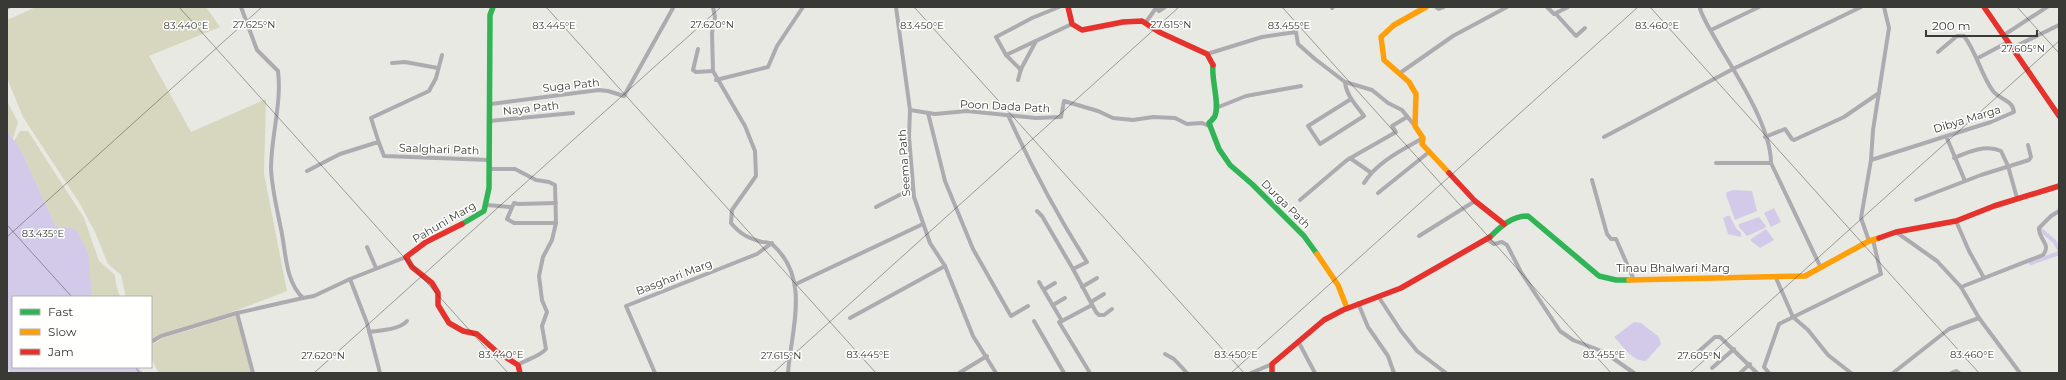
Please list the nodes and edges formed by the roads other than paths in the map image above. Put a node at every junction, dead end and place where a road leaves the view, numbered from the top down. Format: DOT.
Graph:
graph roads {
  1 [pos="241,7"];
  2 [pos="493,7"];
  3 [pos="713,7"];
  4 [pos="803,7"];
  5 [pos="896,7"];
  6 [pos="1059,7"];
  7 [pos="1068,7"];
  8 [pos="1165,7"];
  9 [pos="1426,7"];
  10 [pos="1436,7"];
  11 [pos="1444,7"];
  12 [pos="1507,7"];
  13 [pos="1547,7"];
  14 [pos="1568,7"];
  15 [pos="1702,7"];
  16 [pos="1759,7"];
  17 [pos="1861,7"];
  18 [pos="1884,7"];
  19 [pos="1984,7"];
  20 [pos="2046,7"];
  21 [pos="673,8"];
  22 [pos="1156,8"];
  23 [pos="1556,14"];
  24 [pos="1146,22"];
  25 [pos="1072,24"];
  26 [pos="2059,25"];
  27 [pos="1585,28"];
  28 [pos="1710,30"];
  29 [pos="2004,35"];
  30 [pos="1036,41"];
  31 [pos="2008,42"];
  32 [pos="2012,48"];
  33 [pos="698,49"];
  34 [pos="1938,52"];
  35 [pos="1208,54"];
  36 [pos="442,55"];
  37 [pos="1006,55"];
  38 [pos="1978,58"];
  39 [pos="392,63"];
  40 [pos="438,68"];
  41 [pos="1733,69"];
  42 [pos="1020,70"];
  43 [pos="713,71"];
  44 [pos="1400,73"];
  45 [pos="716,80"];
  46 [pos="1018,80"];
  47 [pos="1345,82"];
  48 [pos="1301,86"];
  49 [pos="1879,93"];
  50 [pos="1351,99"];
  51 [pos="491,104"];
  52 [pos="1216,108"];
  53 [pos="910,110"];
  54 [pos="573,113"];
  55 [pos="928,113"];
  56 [pos="1008,115"];
  57 [pos="1407,116"];
  58 [pos="2059,116"];
  59 [pos="490,121"];
  60 [pos="1209,126"];
  61 [pos="1415,126"];
  62 [pos="1946,136"];
  63 [pos="1604,137"];
  64 [pos="1766,137"];
  65 [pos="1423,138"];
  66 [pos="379,144"];
  67 [pos="2028,145"];
  68 [pos="1429,152"];
  69 [pos="1350,158"];
  70 [pos="1954,158"];
  71 [pos="489,160"];
  72 [pos="1871,160"];
  73 [pos="1716,163"];
  74 [pos="1771,163"];
  75 [pos="2008,166"];
  76 [pos="491,169"];
  77 [pos="307,171"];
  78 [pos="1370,172"];
  79 [pos="1592,180"];
  80 [pos="1965,181"];
  81 [pos="1364,182"];
  82 [pos="2059,186"];
  83 [pos="913,188"];
  84 [pos="1378,193"];
  85 [pos="2017,198"];
  86 [pos="1300,200"];
  87 [pos="1916,200"];
  88 [pos="1475,201"];
  89 [pos="556,203"];
  90 [pos="487,205"];
  91 [pos="512,207"];
  92 [pos="876,207"];
  93 [pos="1037,211"];
  94 [pos="2059,211"];
  95 [pos="1956,220"];
  96 [pos="556,223"];
  97 [pos="923,224"];
  98 [pos="1504,224"];
  99 [pos="1896,232"];
  100 [pos="1419,236"];
  101 [pos="1487,239"];
  102 [pos="1871,240"];
  103 [pos="772,244"];
  104 [pos="368,247"];
  105 [pos="406,257"];
  106 [pos="945,266"];
  107 [pos="376,268"];
  108 [pos="1821,268"];
  109 [pos="1073,269"];
  110 [pos="1097,278"];
  111 [pos="1776,278"];
  112 [pos="1984,278"];
  113 [pos="350,279"];
  114 [pos="1634,280"];
  115 [pos="1039,282"];
  116 [pos="1055,282"];
  117 [pos="796,284"];
  118 [pos="1082,287"];
  119 [pos="1961,287"];
  120 [pos="1045,289"];
  121 [pos="1104,294"];
  122 [pos="1378,296"];
  123 [pos="303,298"];
  124 [pos="1065,298"];
  125 [pos="1358,303"];
  126 [pos="1092,304"];
  127 [pos="1053,305"];
  128 [pos="1028,306"];
  129 [pos="1347,308"];
  130 [pos="1112,309"];
  131 [pos="237,312"];
  132 [pos="1793,316"];
  133 [pos="850,318"];
  134 [pos="1979,318"];
  135 [pos="407,321"];
  136 [pos="1034,321"];
  137 [pos="1062,321"];
  138 [pos="369,332"];
  139 [pos="152,341"];
  140 [pos="1298,342"];
  141 [pos="1734,349"];
  142 [pos="1698,352"];
  143 [pos="1165,354"];
  144 [pos="987,356"];
  145 [pos="1272,364"];
  146 [pos="1750,364"];
  147 [pos="518,365"];
  148 [pos="1712,368"];
  149 [pos="1764,368"];
  150 [pos="253,373"];
  151 [pos="380,373"];
  152 [pos="520,373"];
  153 [pos="655,373"];
  154 [pos="788,373"];
  155 [pos="959,373"];
  156 [pos="996,373"];
  157 [pos="1064,373"];
  158 [pos="1090,373"];
  159 [pos="1187,373"];
  160 [pos="1251,373"];
  161 [pos="1272,373"];
  162 [pos="1314,373"];
  163 [pos="1394,373"];
  164 [pos="1446,373"];
  165 [pos="1634,373"];
  166 [pos="1740,373"];
  167 [pos="1757,373"];
  168 [pos="1760,373"];
  169 [pos="1770,373"];
  170 [pos="1850,373"];
  171 [pos="1893,373"];
  172 [pos="1951,373"];
  173 [pos="1959,373"];
  174 [pos="2020,373"];
  1 -- 123 [label="street"];
  2 -- 51 [label="street, Pahuni Marg"];
  3 -- 43 [label="street"];
  4 -- 45 [label="street"];
  5 -- 53 [label="street, Seema Path"];
  6 -- 37 [label="street"];
  7 -- 25 [label="street"];
  8 -- 22 [label="street"];
  9 -- 44 [label="street"];
  10 -- 11 [label="street"];
  12 -- 44 [label="street"];
  13 -- 23 [label="street"];
  14 -- 23 [label="street"];
  15 -- 28 [label="street"];
  16 -- 28 [label="street"];
  17 -- 41 [label="street"];
  18 -- 49 [label="street"];
  19 -- 29 [label="street"];
  20 -- 29 [label="street"];
  21 -- 51 [label="street, Suga Path"];
  22 -- 24 [label="street"];
  23 -- 27 [label="street"];
  24 -- 25 [label="street"];
  24 -- 35 [label="street"];
  25 -- 30 [label="street"];
  26 -- 32 [label="street"];
  28 -- 41 [label="street"];
  29 -- 31 [label="street"];
  30 -- 37 [label="street"];
  30 -- 42 [label="street"];
  31 -- 32 [label="street"];
  31 -- 38 [label="street"];
  32 -- 58 [label="street"];
  33 -- 43 [label="street"];
  34 -- 38 [label="street, Dibya Marga"];
  35 -- 47 [label="street"];
  35 -- 52 [label="street"];
  36 -- 40 [label="street"];
  37 -- 42 [label="street"];
  38 -- 62 [label="street, Dibya Marga"];
  39 -- 40 [label="street"];
  40 -- 66 [label="street"];
  41 -- 63 [label="street"];
  41 -- 64 [label="street"];
  42 -- 46 [label="street"];
  43 -- 45 [label="street"];
  44 -- 61 [label="street"];
  45 -- 103 [label="street"];
  47 -- 50 [label="street"];
  47 -- 57 [label="street"];
  48 -- 52 [label="street"];
  49 -- 64 [label="street"];
  49 -- 72 [label="street"];
  50 -- 50 [label="street"];
  51 -- 59 [label="street, Pahuni Marg"];
  52 -- 60 [label="street"];
  53 -- 55 [label="street, Poon Dada Path"];
  53 -- 83 [label="street, Seema Path"];
  54 -- 59 [label="street, Naya Path"];
  55 -- 56 [label="street, Poon Dada Path"];
  55 -- 128 [label="street"];
  56 -- 60 [label="street, Poon Dada Path"];
  56 -- 109 [label="street"];
  57 -- 61 [label="street"];
  57 -- 69 [label="street"];
  59 -- 71 [label="street, Pahuni Marg"];
  60 -- 129 [label="street, Durga Path"];
  61 -- 65 [label="street"];
  62 -- 70 [label="street"];
  62 -- 72 [label="street, Dibya Marga"];
  64 -- 74 [label="street"];
  65 -- 68 [label="street"];
  65 -- 78 [label="street"];
  66 -- 71 [label="street, Saalghari Path"];
  66 -- 77 [label="street"];
  67 -- 75 [label="street"];
  68 -- 84 [label="street"];
  68 -- 88 [label="street"];
  69 -- 78 [label="street"];
  69 -- 86 [label="street"];
  70 -- 75 [label="street"];
  70 -- 80 [label="street"];
  71 -- 76 [label="street, Pahuni Marg"];
  72 -- 102 [label="street"];
  73 -- 74 [label="street"];
  74 -- 108 [label="street"];
  75 -- 80 [label="street"];
  75 -- 85 [label="street"];
  76 -- 89 [label="street"];
  76 -- 90 [label="street, Pahuni Marg"];
  78 -- 81 [label="street"];
  79 -- 114 [label="street"];
  80 -- 87 [label="street"];
  82 -- 85 [label="street, Tinau Bhalwari Marg"];
  83 -- 92 [label="street"];
  83 -- 97 [label="street, Seema Path"];
  85 -- 95 [label="street, Tinau Bhalwari Marg"];
  88 -- 98 [label="street"];
  88 -- 100 [label="street"];
  89 -- 91 [label="street"];
  89 -- 96 [label="street"];
  90 -- 91 [label="street"];
  90 -- 105 [label="street, Pahuni Marg"];
  91 -- 96 [label="street"];
  93 -- 109 [label="street"];
  94 -- 112 [label="street"];
  95 -- 99 [label="street, Tinau Bhalwari Marg"];
  95 -- 112 [label="street"];
  96 -- 147 [label="street"];
  97 -- 106 [label="street, Seema Path"];
  97 -- 117 [label="street"];
  98 -- 101 [label="street, Tinau Bhalwari Marg"];
  98 -- 114 [label="street, Tinau Bhalwari Marg"];
  99 -- 102 [label="street, Tinau Bhalwari Marg"];
  99 -- 119 [label="street"];
  101 -- 122 [label="street, Tinau Bhalwari Marg"];
  101 -- 165 [label="street"];
  102 -- 108 [label="street, Tinau Bhalwari Marg"];
  102 -- 132 [label="street"];
  103 -- 117 [label="street"];
  103 -- 153 [label="street, Basghari Marg"];
  104 -- 107 [label="street"];
  105 -- 107 [label="street"];
  105 -- 147 [label="street, Pahuni Marg"];
  106 -- 133 [label="street"];
  106 -- 144 [label="street, Seema Path"];
  107 -- 113 [label="street"];
  108 -- 111 [label="street, Tinau Bhalwari Marg"];
  109 -- 118 [label="street"];
  110 -- 118 [label="street"];
  111 -- 114 [label="street, Tinau Bhalwari Marg"];
  111 -- 132 [label="street"];
  112 -- 119 [label="street"];
  113 -- 123 [label="street"];
  113 -- 138 [label="street"];
  115 -- 120 [label="street"];
  116 -- 120 [label="street"];
  117 -- 154 [label="street"];
  118 -- 126 [label="street"];
  119 -- 134 [label="street"];
  120 -- 127 [label="street"];
  121 -- 126 [label="street"];
  122 -- 125 [label="street, Tinau Bhalwari Marg"];
  122 -- 164 [label="street"];
  123 -- 131 [label="street"];
  124 -- 127 [label="street"];
  125 -- 129 [label="street, Tinau Bhalwari Marg"];
  125 -- 163 [label="street"];
  126 -- 130 [label="street"];
  126 -- 137 [label="street"];
  127 -- 137 [label="street"];
  129 -- 140 [label="street, Tinau Bhalwari Marg"];
  131 -- 139 [label="street"];
  131 -- 150 [label="street"];
  132 -- 149 [label="street"];
  132 -- 170 [label="street"];
  134 -- 171 [label="street"];
  134 -- 174 [label="street"];
  135 -- 138 [label="street"];
  136 -- 157 [label="street"];
  137 -- 158 [label="street"];
  138 -- 151 [label="street"];
  140 -- 145 [label="street, Tinau Bhalwari Marg"];
  140 -- 162 [label="street"];
  141 -- 142 [label="street"];
  141 -- 146 [label="street"];
  141 -- 148 [label="street"];
  143 -- 159 [label="street"];
  144 -- 155 [label="street"];
  144 -- 156 [label="street, Seema Path"];
  145 -- 160 [label="street"];
  145 -- 161 [label="street"];
  146 -- 166 [label="street"];
  146 -- 167 [label="street"];
  147 -- 152 [label="street"];
  149 -- 168 [label="street"];
  149 -- 169 [label="street"];
  172 -- 173 [label="street"];
}
